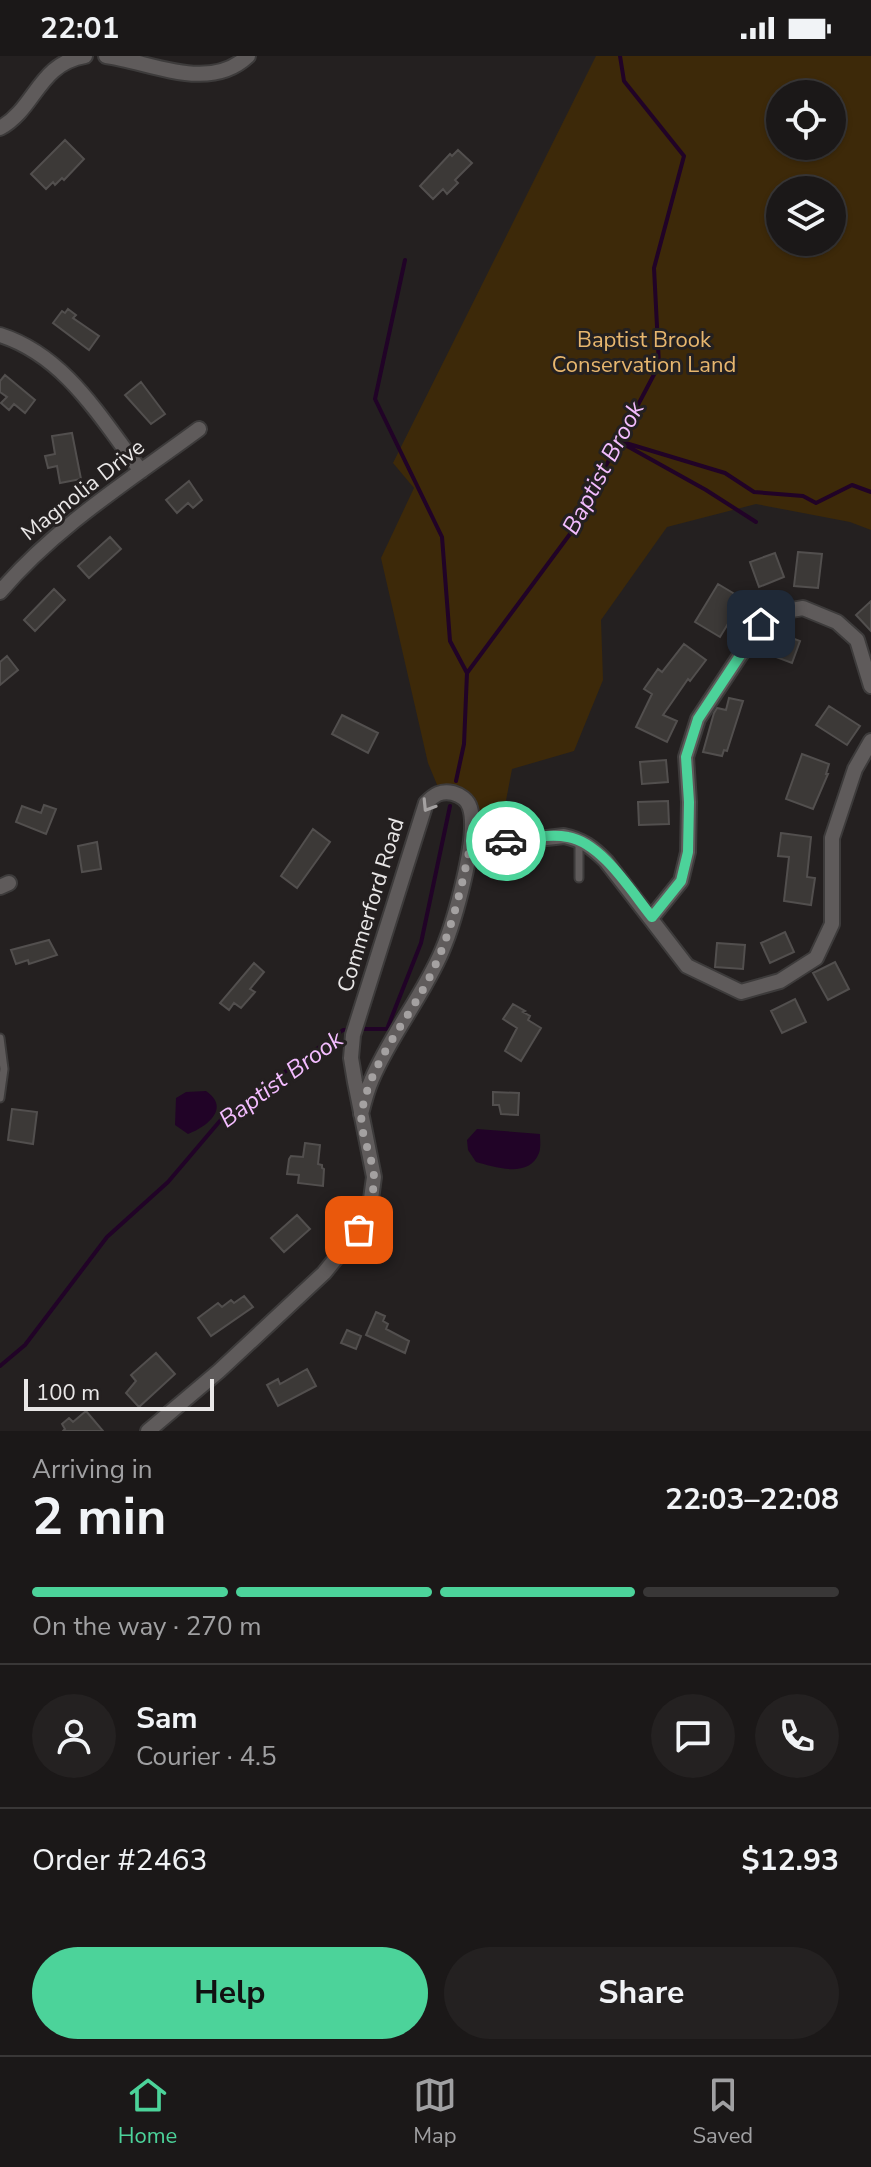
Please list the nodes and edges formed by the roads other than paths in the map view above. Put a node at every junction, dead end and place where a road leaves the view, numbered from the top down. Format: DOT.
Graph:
graph roads {
  1 [pos="85,56"];
  2 [pos="106,56"];
  3 [pos="248,56"];
  4 [pos="0,128"];
  5 [pos="0,335"];
  6 [pos="199,429"];
  7 [pos="141,471"];
  8 [pos="0,592"];
  9 [pos="871,686"];
  10 [pos="871,741"];
  11 [pos="579,839"];
  12 [pos="470,847"];
  13 [pos="579,878"];
  14 [pos="652,917"];
  15 [pos="0,1038"];
  16 [pos="0,1098"];
  17 [pos="361,1114"];
  18 [pos="148,1431"];
  1 -- 4 [label="street"];
  2 -- 3 [label="street"];
  5 -- 7 [label="street"];
  6 -- 7 [label="street, Magnolia Drive"];
  7 -- 8 [label="street, Magnolia Drive"];
  9 -- 14 [label="street"];
  10 -- 14 [label="street"];
  11 -- 12 [label="street"];
  11 -- 13 [label="lane"];
  11 -- 14 [label="street"];
  12 -- 17 [label="street, Commerford Road"];
  12 -- 17 [label="street, Commerford Road, one-way"];
  15 -- 16 [label="lane"];
  17 -- 18 [label="street, Commerford Road"];
}
